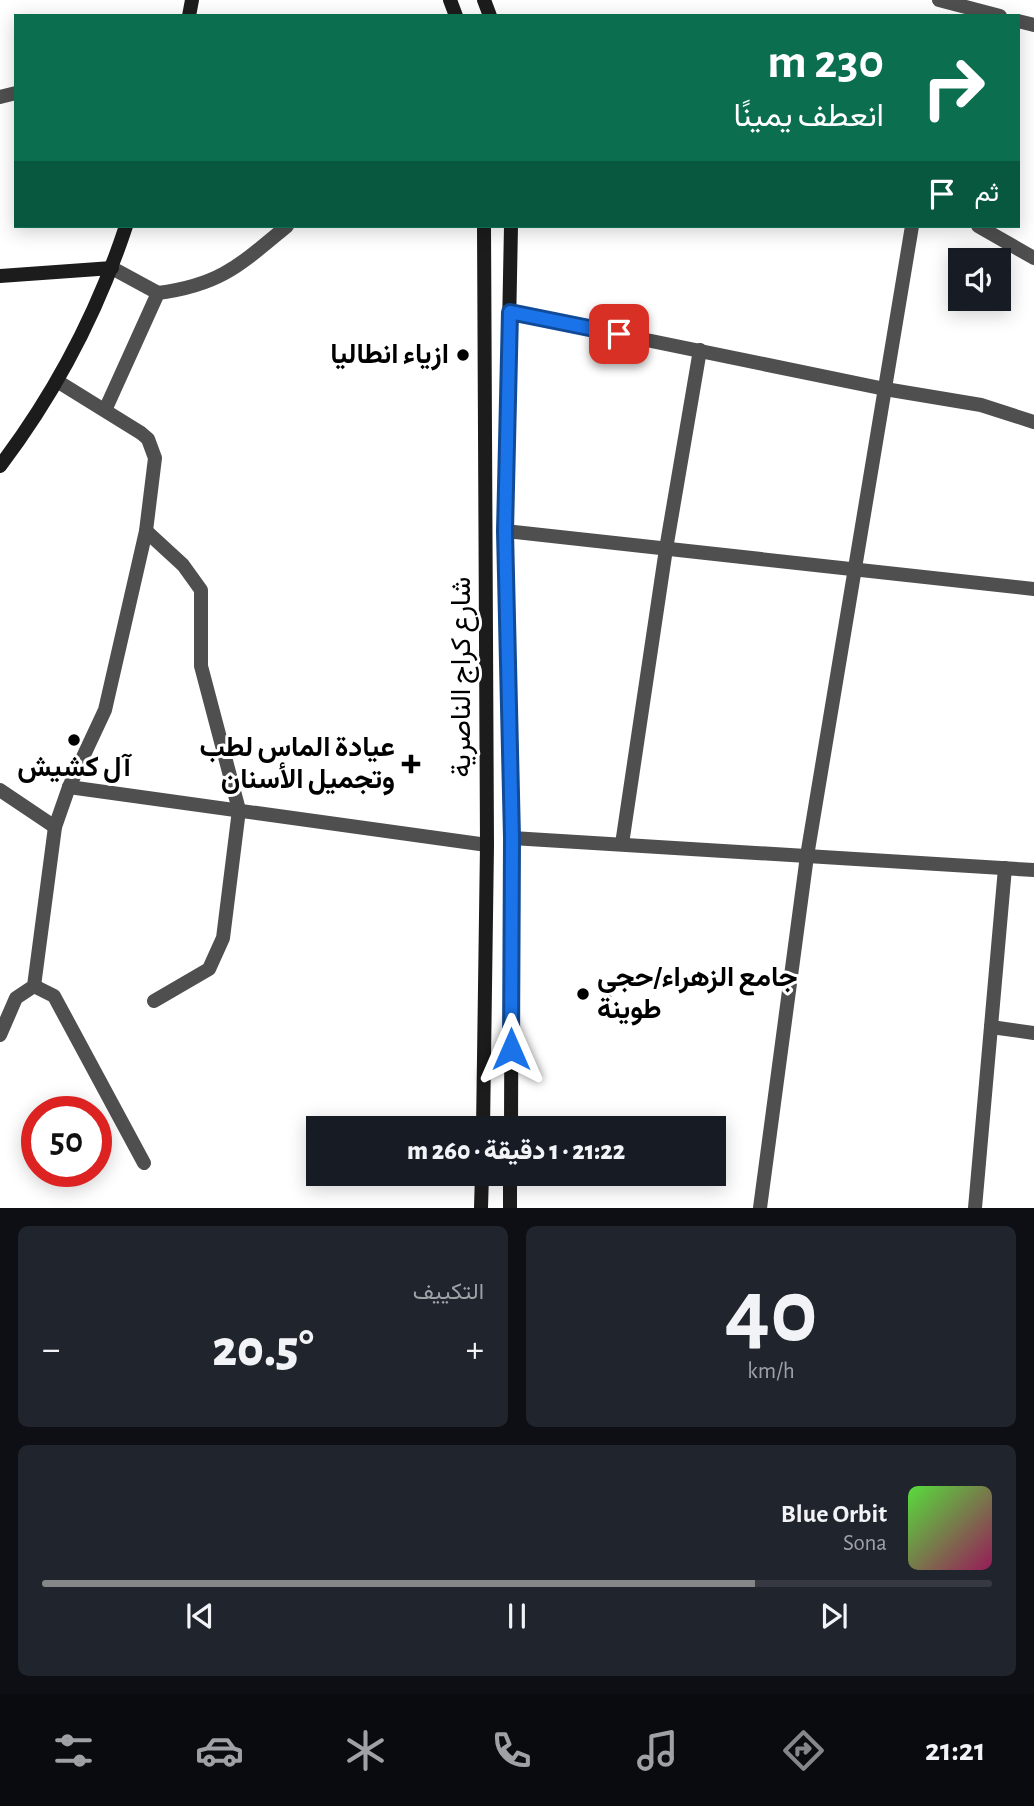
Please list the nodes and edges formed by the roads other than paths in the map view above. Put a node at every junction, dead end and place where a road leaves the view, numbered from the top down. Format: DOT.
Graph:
graph roads {
  1 [pos="939,0"];
  2 [pos="962,11"];
  3 [pos="985,14"];
  4 [pos="125,228"];
  5 [pos="285,228"];
  6 [pos="484,228"];
  7 [pos="510,228"];
  8 [pos="912,228"];
  9 [pos="982,228"];
  10 [pos="1034,258"];
  11 [pos="112,268"];
  12 [pos="0,276"];
  13 [pos="158,293"];
  14 [pos="510,312"];
  15 [pos="701,350"];
  16 [pos="57,381"];
  17 [pos="885,388"];
  18 [pos="106,408"];
  19 [pos="1034,422"];
  20 [pos="16,445"];
  21 [pos="0,449"];
  22 [pos="0,466"];
  23 [pos="145,531"];
  24 [pos="505,531"];
  25 [pos="666,549"];
  26 [pos="854,570"];
  27 [pos="1034,589"];
  28 [pos="69,788"];
  29 [pos="0,790"];
  30 [pos="239,810"];
  31 [pos="55,827"];
  32 [pos="512,838"];
  33 [pos="622,844"];
  34 [pos="487,845"];
  35 [pos="807,856"];
  36 [pos="1005,868"];
  37 [pos="1034,870"];
  38 [pos="34,986"];
  39 [pos="154,1001"];
  40 [pos="991,1027"];
  41 [pos="1034,1032"];
  42 [pos="0,1035"];
  43 [pos="483,1116"];
  44 [pos="511,1116"];
  45 [pos="144,1163"];
  46 [pos="482,1186"];
  47 [pos="510,1186"];
  48 [pos="481,1208"];
  49 [pos="510,1208"];
  50 [pos="760,1208"];
  51 [pos="975,1208"];
  1 -- 2 [label="street"];
  2 -- 3 [label="street"];
  4 -- 11 [label="main road"];
  5 -- 13 [label="street"];
  6 -- 34 [label="main road, شارع كراج الناصرية"];
  7 -- 14 [label="main road, شارع كراج الناصرية"];
  8 -- 17 [label="street"];
  9 -- 10 [label="street"];
  11 -- 12 [label="main road"];
  11 -- 13 [label="street"];
  11 -- 16 [label="main road"];
  13 -- 18 [label="street"];
  14 -- 15 [label="street"];
  14 -- 24 [label="main road, شارع كراج الناصرية"];
  15 -- 17 [label="street"];
  15 -- 25 [label="street"];
  16 -- 18 [label="street"];
  16 -- 20 [label="main road"];
  17 -- 19 [label="street"];
  17 -- 26 [label="street"];
  18 -- 23 [label="street"];
  20 -- 21 [label="street"];
  20 -- 22 [label="main road"];
  23 -- 28 [label="street"];
  23 -- 30 [label="street"];
  24 -- 25 [label="street"];
  24 -- 32 [label="main road, شارع كراج الناصرية"];
  25 -- 26 [label="street"];
  25 -- 33 [label="street"];
  26 -- 27 [label="street"];
  26 -- 35 [label="street"];
  28 -- 30 [label="street"];
  28 -- 31 [label="street"];
  29 -- 31 [label="street"];
  30 -- 34 [label="street"];
  30 -- 39 [label="street"];
  31 -- 38 [label="street"];
  32 -- 33 [label="street"];
  32 -- 44 [label="main road, شارع كراج الناصرية"];
  33 -- 35 [label="street"];
  34 -- 43 [label="main road, شارع كراج الناصرية"];
  35 -- 36 [label="street"];
  35 -- 50 [label="street"];
  36 -- 37 [label="street"];
  36 -- 40 [label="street"];
  38 -- 42 [label="street"];
  38 -- 45 [label="street"];
  40 -- 41 [label="street"];
  40 -- 51 [label="street"];
  46 -- 48 [label="main road"];
  47 -- 49 [label="main road"];
}
